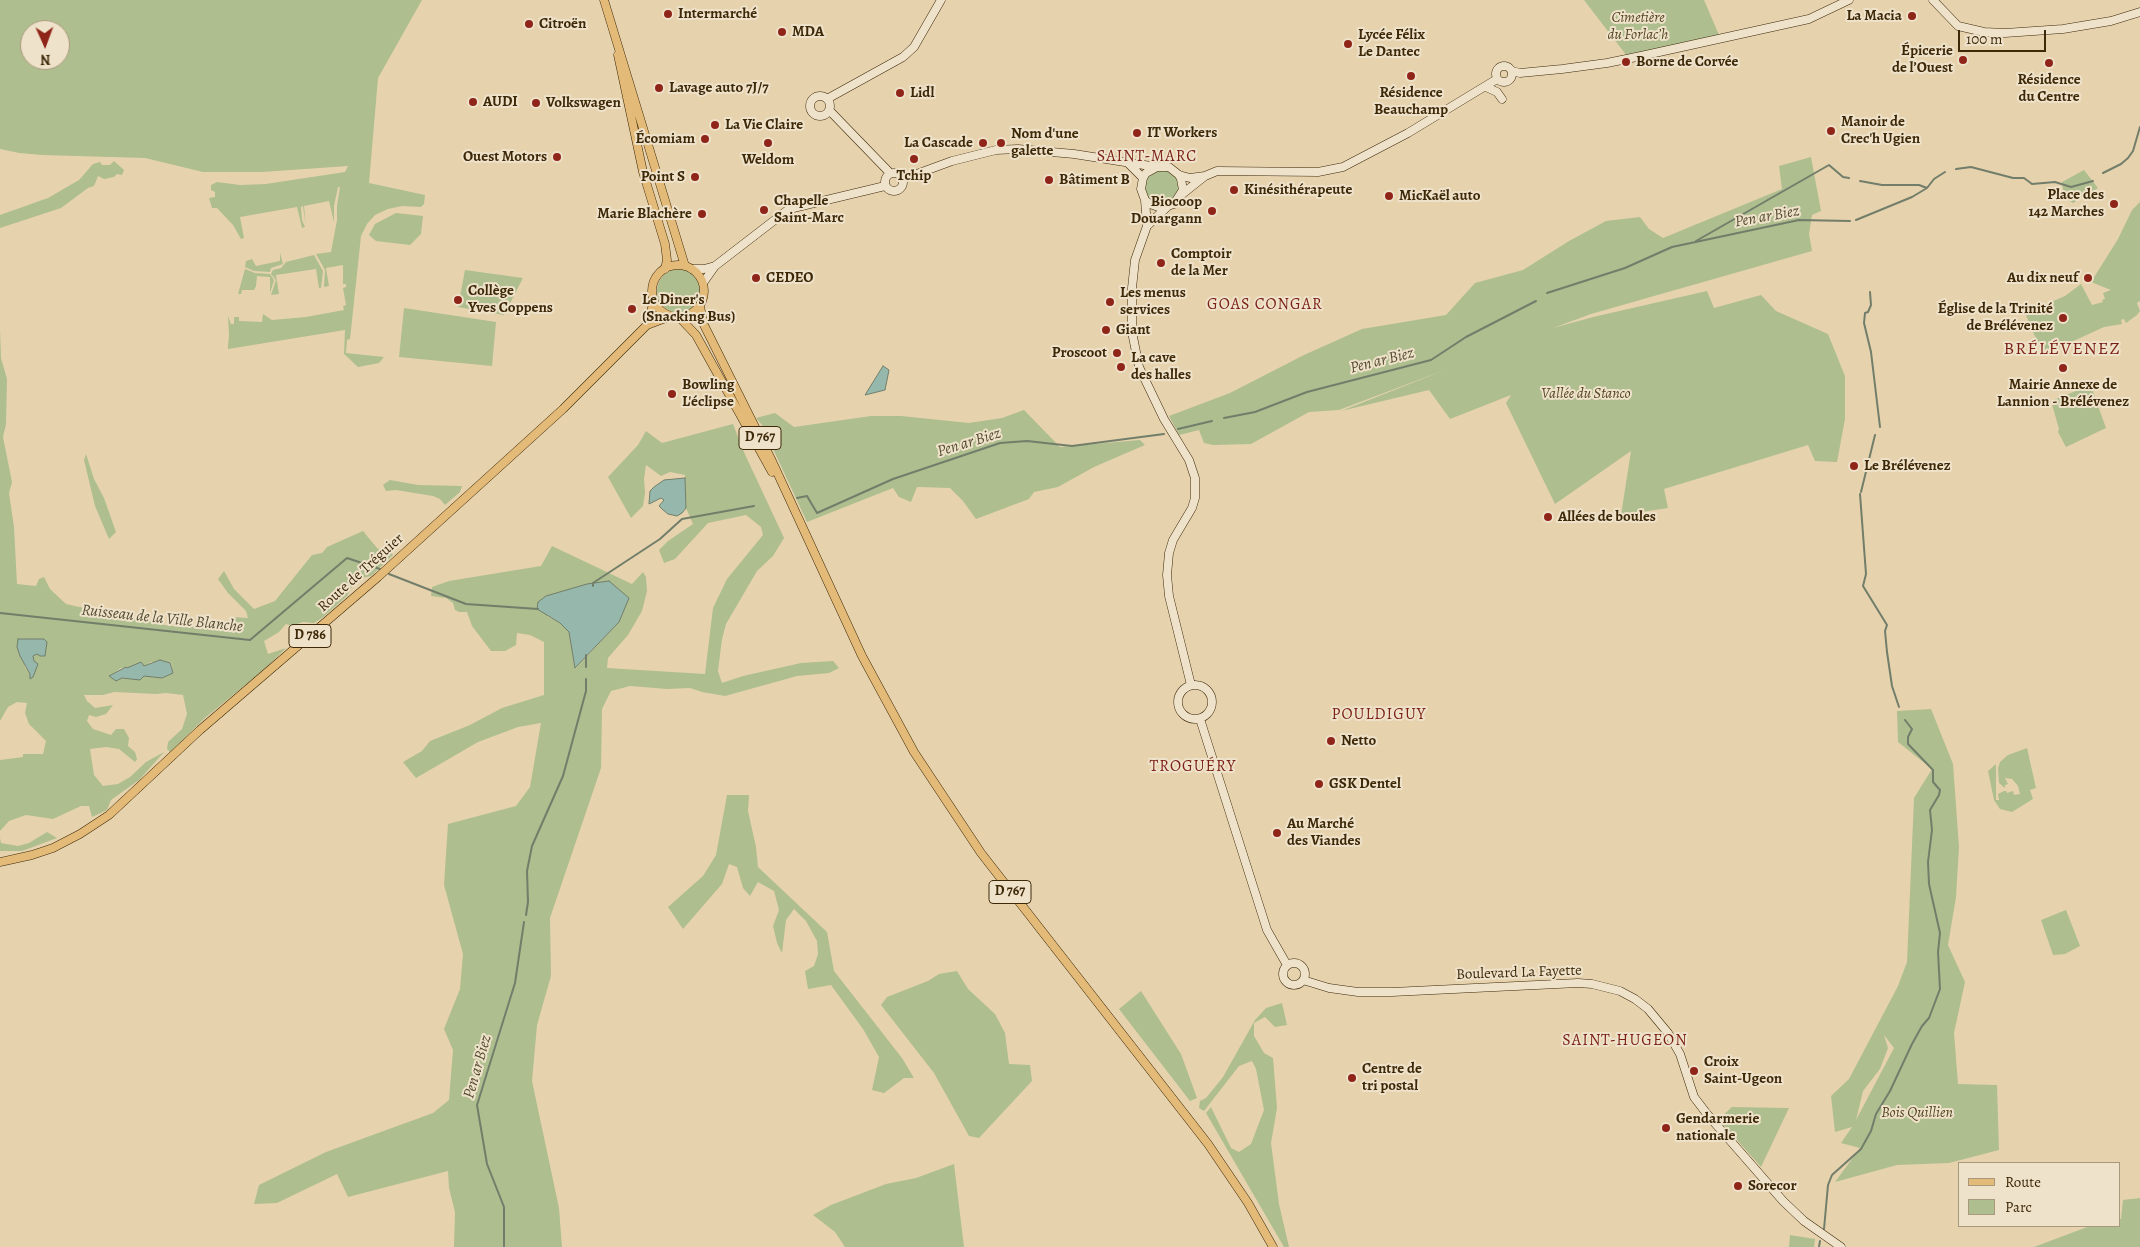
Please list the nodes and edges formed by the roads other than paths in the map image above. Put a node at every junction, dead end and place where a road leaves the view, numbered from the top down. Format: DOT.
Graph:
graph roads {
  1 [pos="604,0"];
  2 [pos="941,0"];
  3 [pos="1849,0"];
  4 [pos="1933,0"];
  5 [pos="2140,13"];
  6 [pos="611,21"];
  7 [pos="1512,71"];
  8 [pos="1497,79"];
  9 [pos="1486,87"];
  10 [pos="827,99"];
  11 [pos="1502,99"];
  12 [pos="828,110"];
  13 [pos="1126,162"];
  14 [pos="1156,167"];
  15 [pos="890,173"];
  16 [pos="1179,174"];
  17 [pos="1204,176"];
  18 [pos="1143,178"];
  19 [pos="903,179"];
  20 [pos="885,186"];
  21 [pos="1181,195"];
  22 [pos="1145,200"];
  23 [pos="1167,207"];
  24 [pos="1147,226"];
  25 [pos="715,266"];
  26 [pos="688,268"];
  27 [pos="665,269"];
  28 [pos="703,283"];
  29 [pos="654,301"];
  30 [pos="700,306"];
  31 [pos="675,317"];
  32 [pos="647,325"];
  33 [pos="793,508"];
  34 [pos="1191,685"];
  35 [pos="1200,719"];
  36 [pos="0,862"];
  37 [pos="1287,965"];
  38 [pos="1303,980"];
  39 [pos="1273,1247"];
  40 [pos="1841,1247"];
  1 -- 6 [label="main road"];
  2 -- 10 [label="main road"];
  3 -- 7 [label="main road"];
  4 -- 5 [label="main road"];
  6 -- 26 [label="main road"];
  6 -- 27 [label="main road"];
  7 -- 8 [label="main road"];
  7 -- 8 [label="main road"];
  8 -- 9 [label="main road"];
  9 -- 11 [label="main road"];
  9 -- 17 [label="main road"];
  10 -- 12 [label="main road"];
  10 -- 12 [label="main road"];
  12 -- 15 [label="main road"];
  13 -- 14 [label="main road"];
  13 -- 18 [label="main road"];
  13 -- 19 [label="main road"];
  14 -- 16 [label="main road"];
  14 -- 18 [label="main road"];
  15 -- 19 [label="main road"];
  15 -- 20 [label="main road"];
  16 -- 17 [label="main road"];
  16 -- 21 [label="main road"];
  17 -- 21 [label="main road"];
  18 -- 22 [label="main road"];
  19 -- 20 [label="main road"];
  20 -- 25 [label="main road"];
  21 -- 23 [label="main road"];
  22 -- 23 [label="main road"];
  22 -- 24 [label="main road"];
  23 -- 24 [label="main road"];
  24 -- 34 [label="main road"];
  25 -- 26 [label="main road"];
  25 -- 28 [label="main road"];
  26 -- 27 [label="main road"];
  26 -- 28 [label="main road"];
  27 -- 29 [label="main road"];
  28 -- 30 [label="main road"];
  29 -- 31 [label="main road"];
  29 -- 32 [label="main road, D 786"];
  30 -- 31 [label="main road"];
  30 -- 33 [label="main road, D 767"];
  31 -- 32 [label="main road, D 786"];
  31 -- 33 [label="main road, D 767"];
  32 -- 36 [label="main road, Route de Tréguier / D 786"];
  33 -- 39 [label="main road, D 767"];
  34 -- 35 [label="main road"];
  34 -- 35 [label="main road"];
  35 -- 37 [label="main road"];
  37 -- 38 [label="main road"];
  37 -- 38 [label="main road"];
  38 -- 40 [label="main road, Boulevard La Fayette"];
}
